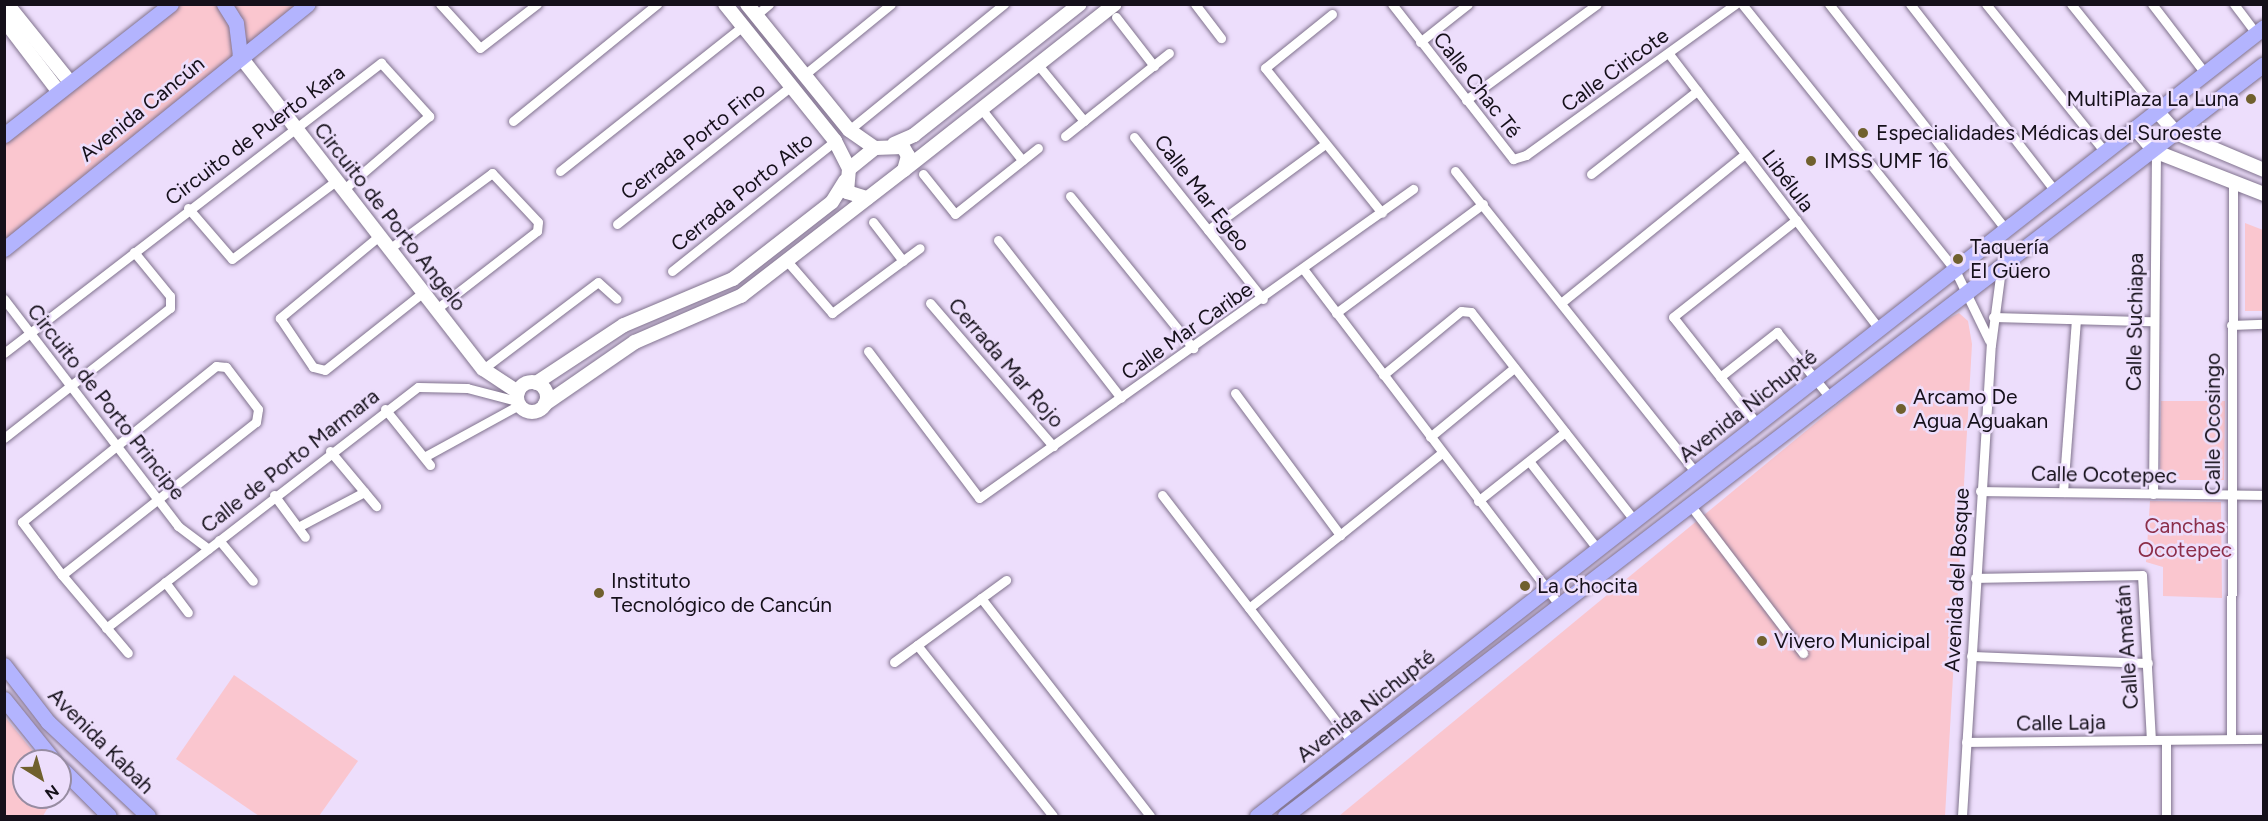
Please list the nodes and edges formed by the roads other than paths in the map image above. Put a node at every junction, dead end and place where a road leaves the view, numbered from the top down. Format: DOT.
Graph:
graph roads {
  1 [pos="7,4"];
  2 [pos="171,4"];
  3 [pos="224,4"];
  4 [pos="308,4"];
  5 [pos="440,4"];
  6 [pos="537,4"];
  7 [pos="657,4"];
  8 [pos="725,4"];
  9 [pos="769,4"];
  10 [pos="891,4"];
  11 [pos="1004,4"];
  12 [pos="1080,4"];
  13 [pos="1194,4"];
  14 [pos="1392,4"];
  15 [pos="1468,4"];
  16 [pos="1597,4"];
  17 [pos="1735,4"];
  18 [pos="1742,4"];
  19 [pos="1829,4"];
  20 [pos="1910,4"];
  21 [pos="1986,4"];
  22 [pos="2071,4"];
  23 [pos="2152,4"];
  24 [pos="2234,4"];
  25 [pos="751,10"];
  26 [pos="1115,11"];
  27 [pos="1332,14"];
  28 [pos="743,26"];
  29 [pos="7,27"];
  30 [pos="2260,30"];
  31 [pos="1221,38"];
  32 [pos="1420,42"];
  33 [pos="1169,53"];
  34 [pos="1669,54"];
  35 [pos="240,56"];
  36 [pos="2264,63"];
  37 [pos="1039,66"];
  38 [pos="1154,66"];
  39 [pos="2205,73"];
  40 [pos="804,75"];
  41 [pos="64,86"];
  42 [pos="791,86"];
  43 [pos="1697,91"];
  44 [pos="1466,100"];
  45 [pos="983,111"];
  46 [pos="2157,111"];
  47 [pos="513,121"];
  48 [pos="1084,121"];
  49 [pos="294,127"];
  50 [pos="2135,128"];
  51 [pos="849,130"];
  52 [pos="2176,133"];
  53 [pos="4,135"];
  54 [pos="1065,136"];
  55 [pos="1134,137"];
  56 [pos="835,141"];
  57 [pos="894,144"];
  58 [pos="1325,144"];
  59 [pos="875,148"];
  60 [pos="1038,148"];
  61 [pos="2155,151"];
  62 [pos="2105,152"];
  63 [pos="1745,154"];
  64 [pos="1513,159"];
  65 [pos="1022,160"];
  66 [pos="904,170"];
  67 [pos="2264,170"];
  68 [pos="560,171"];
  69 [pos="1455,171"];
  70 [pos="923,174"];
  71 [pos="1591,174"];
  72 [pos="847,175"];
  73 [pos="2233,181"];
  74 [pos="340,185"];
  75 [pos="1413,189"];
  76 [pos="2055,191"];
  77 [pos="2264,194"];
  78 [pos="1070,196"];
  79 [pos="867,198"];
  80 [pos="1483,204"];
  81 [pos="188,208"];
  82 [pos="1382,213"];
  83 [pos="1796,220"];
  84 [pos="873,222"];
  85 [pos="616,224"];
  86 [pos="1208,230"];
  87 [pos="2006,230"];
  88 [pos="379,236"];
  89 [pos="998,240"];
  90 [pos="920,248"];
  91 [pos="4,249"];
  92 [pos="389,249"];
  93 [pos="134,252"];
  94 [pos="787,261"];
  95 [pos="903,261"];
  96 [pos="2001,269"];
  97 [pos="1304,270"];
  98 [pos="1955,270"];
  99 [pos="672,271"];
  100 [pos="422,293"];
  101 [pos="1966,296"];
  102 [pos="4,299"];
  103 [pos="617,299"];
  104 [pos="1263,299"];
  105 [pos="930,303"];
  106 [pos="1561,303"];
  107 [pos="435,310"];
  108 [pos="1336,313"];
  109 [pos="1993,317"];
  110 [pos="2076,321"];
  111 [pos="2151,321"];
  112 [pos="2264,324"];
  113 [pos="2231,325"];
  114 [pos="1880,330"];
  115 [pos="30,332"];
  116 [pos="1991,345"];
  117 [pos="588,346"];
  118 [pos="1193,348"];
  119 [pos="868,351"];
  120 [pos="4,353"];
  121 [pos="600,363"];
  122 [pos="1514,368"];
  123 [pos="483,369"];
  124 [pos="1383,375"];
  125 [pos="1720,376"];
  126 [pos="1816,380"];
  127 [pos="536,383"];
  128 [pos="70,387"];
  129 [pos="1234,393"];
  130 [pos="1122,398"];
  131 [pos="518,399"];
  132 [pos="1832,401"];
  133 [pos="545,404"];
  134 [pos="385,409"];
  135 [pos="1758,425"];
  136 [pos="1565,432"];
  137 [pos="1430,437"];
  138 [pos="4,438"];
  139 [pos="116,445"];
  140 [pos="1053,446"];
  141 [pos="330,451"];
  142 [pos="1442,453"];
  143 [pos="424,457"];
  144 [pos="1529,461"];
  145 [pos="430,465"];
  146 [pos="1697,474"];
  147 [pos="1980,491"];
  148 [pos="364,492"];
  149 [pos="2063,492"];
  150 [pos="2153,494"];
  151 [pos="274,495"];
  152 [pos="1162,495"];
  153 [pos="2230,495"];
  154 [pos="2264,495"];
  155 [pos="159,499"];
  156 [pos="1478,501"];
  157 [pos="376,506"];
  158 [pos="1691,506"];
  159 [pos="1635,521"];
  160 [pos="298,527"];
  161 [pos="1340,535"];
  162 [pos="305,537"];
  163 [pos="219,540"];
  164 [pos="208,549"];
  165 [pos="1599,551"];
  166 [pos="62,575"];
  167 [pos="1975,578"];
  168 [pos="1006,580"];
  169 [pos="253,581"];
  170 [pos="165,582"];
  171 [pos="1547,591"];
  172 [pos="981,598"];
  173 [pos="1559,605"];
  174 [pos="1249,608"];
  175 [pos="188,612"];
  176 [pos="106,628"];
  177 [pos="917,645"];
  178 [pos="128,653"];
  179 [pos="1803,653"];
  180 [pos="1971,656"];
  181 [pos="894,662"];
  182 [pos="2148,663"];
  183 [pos="4,665"];
  184 [pos="4,699"];
  185 [pos="2231,739"];
  186 [pos="2264,739"];
  187 [pos="2151,740"];
  188 [pos="2166,740"];
  189 [pos="1353,742"];
  190 [pos="1966,742"];
  191 [pos="70,744"];
  192 [pos="44,749"];
  193 [pos="72,779"];
  194 [pos="83,790"];
  195 [pos="1287,794"];
  196 [pos="1298,806"];
  197 [pos="110,816"];
  198 [pos="148,816"];
  199 [pos="1053,816"];
  200 [pos="1149,816"];
  201 [pos="1257,816"];
  202 [pos="1286,816"];
  203 [pos="1962,816"];
  204 [pos="2166,816"];
  1 -- 41 [label="street"];
  2 -- 41 [label="main road"];
  3 -- 35 [label="main road"];
  4 -- 35 [label="main road, Avenida Cancún"];
  5 -- 6 [label="street"];
  7 -- 47 [label="street"];
  8 -- 28 [label="street"];
  9 -- 25 [label="street"];
  10 -- 40 [label="street"];
  11 -- 51 [label="street"];
  12 -- 57 [label="street"];
  13 -- 31 [label="street"];
  14 -- 32 [label="street, Calle Chac Té"];
  15 -- 32 [label="street"];
  16 -- 44 [label="street"];
  17 -- 34 [label="street, Calle Ciricote"];
  18 -- 98 [label="street"];
  19 -- 87 [label="street"];
  20 -- 76 [label="street"];
  21 -- 62 [label="street"];
  22 -- 46 [label="street"];
  23 -- 39 [label="street"];
  24 -- 30 [label="street"];
  25 -- 28 [label="street"];
  25 -- 40 [label="street"];
  26 -- 37 [label="street"];
  26 -- 38 [label="street"];
  27 -- 58 [label="street"];
  28 -- 42 [label="street"];
  28 -- 68 [label="street"];
  29 -- 41 [label="street"];
  30 -- 39 [label="main road, Avenida Nichupté"];
  32 -- 44 [label="street, Calle Chac Té"];
  33 -- 38 [label="street"];
  34 -- 43 [label="street, Libélula"];
  34 -- 64 [label="street, Calle Ciricote"];
  35 -- 49 [label="street, Circuito de Porto Angelo"];
  35 -- 91 [label="main road, Avenida Cancún"];
  36 -- 52 [label="main road, Avenida Nichupté"];
  37 -- 45 [label="street"];
  37 -- 48 [label="street"];
  38 -- 48 [label="street"];
  39 -- 46 [label="main road, Avenida Nichupté"];
  40 -- 42 [label="street"];
  40 -- 51 [label="street"];
  41 -- 53 [label="main road"];
  42 -- 56 [label="street"];
  42 -- 85 [label="street, Cerrada Porto Fino"];
  43 -- 63 [label="street, Libélula"];
  43 -- 71 [label="street"];
  44 -- 64 [label="street, Calle Chac Té"];
  45 -- 65 [label="street"];
  45 -- 66 [label="street"];
  46 -- 50 [label="main road, Avenida Nichupté"];
  46 -- 52 [label="street"];
  48 -- 54 [label="street"];
  49 -- 74 [label="street, Circuito de Porto Angelo"];
  49 -- 74 [label="street, Circuito de Puerto Kara"];
  49 -- 81 [label="street, Circuito de Puerto Kara"];
  50 -- 61 [label="street"];
  50 -- 62 [label="main road, Avenida Nichupté"];
  51 -- 56 [label="street"];
  51 -- 59 [label="street"];
  52 -- 61 [label="main road, Avenida Nichupté"];
  52 -- 67 [label="street"];
  55 -- 86 [label="street, Calle Mar Egeo"];
  56 -- 72 [label="street"];
  56 -- 99 [label="street, Cerrada Porto Alto"];
  57 -- 59 [label="street"];
  57 -- 66 [label="street"];
  58 -- 82 [label="street"];
  58 -- 86 [label="street"];
  59 -- 72 [label="street"];
  60 -- 65 [label="street"];
  61 -- 73 [label="street"];
  61 -- 96 [label="main road, Avenida Nichupté"];
  61 -- 111 [label="street, Calle Suchiapa"];
  62 -- 76 [label="main road, Avenida Nichupté"];
  63 -- 83 [label="street, Libélula"];
  63 -- 106 [label="street"];
  65 -- 70 [label="street"];
  66 -- 79 [label="street"];
  69 -- 80 [label="street"];
  72 -- 79 [label="street"];
  72 -- 117 [label="street"];
  73 -- 77 [label="street"];
  73 -- 113 [label="street, Calle Ocosingo"];
  74 -- 81 [label="street"];
  74 -- 88 [label="street, Circuito de Porto Angelo"];
  75 -- 82 [label="street, Calle Mar Caribe"];
  76 -- 87 [label="main road, Avenida Nichupté"];
  78 -- 118 [label="street"];
  79 -- 94 [label="street"];
  80 -- 106 [label="street"];
  80 -- 108 [label="street"];
  81 -- 93 [label="street, Circuito de Puerto Kara"];
  82 -- 97 [label="street, Calle Mar Caribe"];
  83 -- 114 [label="street, Libélula"];
  83 -- 125 [label="street"];
  84 -- 95 [label="street"];
  86 -- 104 [label="street, Calle Mar Egeo"];
  87 -- 98 [label="main road, Avenida Nichupté"];
  88 -- 92 [label="street, Circuito de Porto Angelo"];
  88 -- 100 [label="street"];
  89 -- 130 [label="street"];
  90 -- 95 [label="street"];
  92 -- 100 [label="street, Circuito de Porto Angelo"];
  92 -- 107 [label="street"];
  93 -- 115 [label="street, Circuito de Puerto Kara"];
  93 -- 128 [label="street"];
  94 -- 95 [label="street"];
  94 -- 121 [label="street"];
  96 -- 101 [label="main road, Avenida Nichupté"];
  96 -- 109 [label="street, Avenida del Bosque"];
  97 -- 104 [label="street, Calle Mar Caribe"];
  97 -- 108 [label="street"];
  98 -- 101 [label="street"];
  98 -- 114 [label="main road, Avenida Nichupté"];
  100 -- 107 [label="street, Circuito de Porto Angelo"];
  101 -- 116 [label="street"];
  101 -- 132 [label="main road, Avenida Nichupté"];
  102 -- 115 [label="street, Circuito de Porto Principe"];
  103 -- 123 [label="street"];
  104 -- 118 [label="street, Calle Mar Caribe"];
  105 -- 140 [label="street, Cerrada Mar Rojo"];
  106 -- 146 [label="street"];
  107 -- 123 [label="street, Circuito de Porto Angelo"];
  108 -- 124 [label="street"];
  109 -- 110 [label="street"];
  109 -- 116 [label="street, Avenida del Bosque"];
  110 -- 111 [label="street"];
  110 -- 149 [label="street"];
  111 -- 150 [label="street, Calle Suchiapa"];
  112 -- 113 [label="street"];
  113 -- 153 [label="street, Calle Ocosingo"];
  114 -- 126 [label="main road, Avenida Nichupté"];
  115 -- 120 [label="street, Circuito de Puerto Kara"];
  115 -- 128 [label="street, Circuito de Porto Principe"];
  116 -- 147 [label="street, Avenida del Bosque"];
  117 -- 121 [label="street"];
  117 -- 127 [label="street"];
  118 -- 130 [label="street, Calle Mar Caribe"];
  119 -- 140 [label="street, Calle Mar Caribe"];
  121 -- 133 [label="street"];
  122 -- 124 [label="street"];
  122 -- 136 [label="street"];
  122 -- 137 [label="street"];
  123 -- 131 [label="street, Circuito de Porto Angelo"];
  124 -- 137 [label="street"];
  125 -- 126 [label="street"];
  125 -- 135 [label="street"];
  126 -- 132 [label="street"];
  126 -- 135 [label="main road, Avenida Nichupté"];
  127 -- 131 [label="street"];
  127 -- 133 [label="street"];
  128 -- 138 [label="street"];
  128 -- 139 [label="street, Circuito de Porto Principe"];
  129 -- 161 [label="street"];
  130 -- 140 [label="street, Calle Mar Caribe"];
  131 -- 133 [label="street"];
  131 -- 134 [label="street, Calle de Porto Marmara"];
  131 -- 143 [label="street"];
  132 -- 158 [label="main road, Avenida Nichupté"];
  134 -- 141 [label="street, Calle de Porto Marmara"];
  134 -- 143 [label="street"];
  135 -- 146 [label="main road, Avenida Nichupté"];
  136 -- 144 [label="street"];
  136 -- 159 [label="street"];
  137 -- 142 [label="street"];
  139 -- 155 [label="street, Circuito de Porto Principe"];
  139 -- 155 [label="street"];
  139 -- 166 [label="street"];
  141 -- 148 [label="street"];
  141 -- 151 [label="street, Calle de Porto Marmara"];
  142 -- 156 [label="street"];
  142 -- 161 [label="street"];
  143 -- 145 [label="street"];
  144 -- 156 [label="street"];
  144 -- 165 [label="street"];
  146 -- 159 [label="main road, Avenida Nichupté"];
  147 -- 149 [label="street, Calle Ocotepec"];
  147 -- 167 [label="street, Avenida del Bosque"];
  148 -- 157 [label="street"];
  148 -- 160 [label="street"];
  149 -- 150 [label="street, Calle Ocotepec"];
  150 -- 153 [label="street, Calle Ocotepec"];
  151 -- 160 [label="street"];
  151 -- 163 [label="street, Calle de Porto Marmara"];
  152 -- 174 [label="street"];
  153 -- 154 [label="street, Calle Ocotepec"];
  153 -- 185 [label="street, Calle Ocosingo"];
  155 -- 164 [label="street, Circuito de Porto Principe"];
  155 -- 166 [label="street"];
  156 -- 171 [label="street"];
  158 -- 173 [label="main road, Avenida Nichupté"];
  158 -- 179 [label="street"];
  159 -- 165 [label="main road, Avenida Nichupté"];
  160 -- 162 [label="street"];
  161 -- 174 [label="street"];
  163 -- 164 [label="street, Calle de Porto Marmara"];
  163 -- 169 [label="street"];
  164 -- 170 [label="street, Calle de Porto Marmara"];
  165 -- 171 [label="main road, Avenida Nichupté"];
  166 -- 176 [label="street"];
  167 -- 180 [label="street, Avenida del Bosque"];
  167 -- 182 [label="street, Calle Amatán"];
  168 -- 172 [label="street"];
  170 -- 175 [label="street"];
  170 -- 176 [label="street, Calle de Porto Marmara"];
  171 -- 173 [label="street"];
  171 -- 189 [label="main road, Avenida Nichupté"];
  172 -- 177 [label="street"];
  172 -- 200 [label="street"];
  173 -- 196 [label="main road, Avenida Nichupté"];
  174 -- 189 [label="street"];
  176 -- 178 [label="street"];
  177 -- 181 [label="street"];
  177 -- 199 [label="street"];
  180 -- 182 [label="street"];
  180 -- 190 [label="street, Avenida del Bosque"];
  182 -- 187 [label="street, Calle Amatán"];
  183 -- 191 [label="main road, Avenida Kabah"];
  184 -- 192 [label="main road, Avenida Kabah"];
  185 -- 186 [label="street, Calle Laja"];
  185 -- 188 [label="street, Calle Laja"];
  187 -- 188 [label="street, Calle Laja"];
  187 -- 190 [label="street, Calle Laja"];
  188 -- 204 [label="street"];
  189 -- 195 [label="main road, Avenida Nichupté"];
  190 -- 203 [label="street, Avenida del Bosque"];
  191 -- 194 [label="main road"];
  191 -- 198 [label="main road, Avenida Kabah"];
  193 -- 194 [label="main road"];
  194 -- 197 [label="main road"];
  195 -- 196 [label="main road"];
  195 -- 201 [label="main road, Avenida Nichupté"];
  196 -- 202 [label="main road, Avenida Nichupté"];
}
